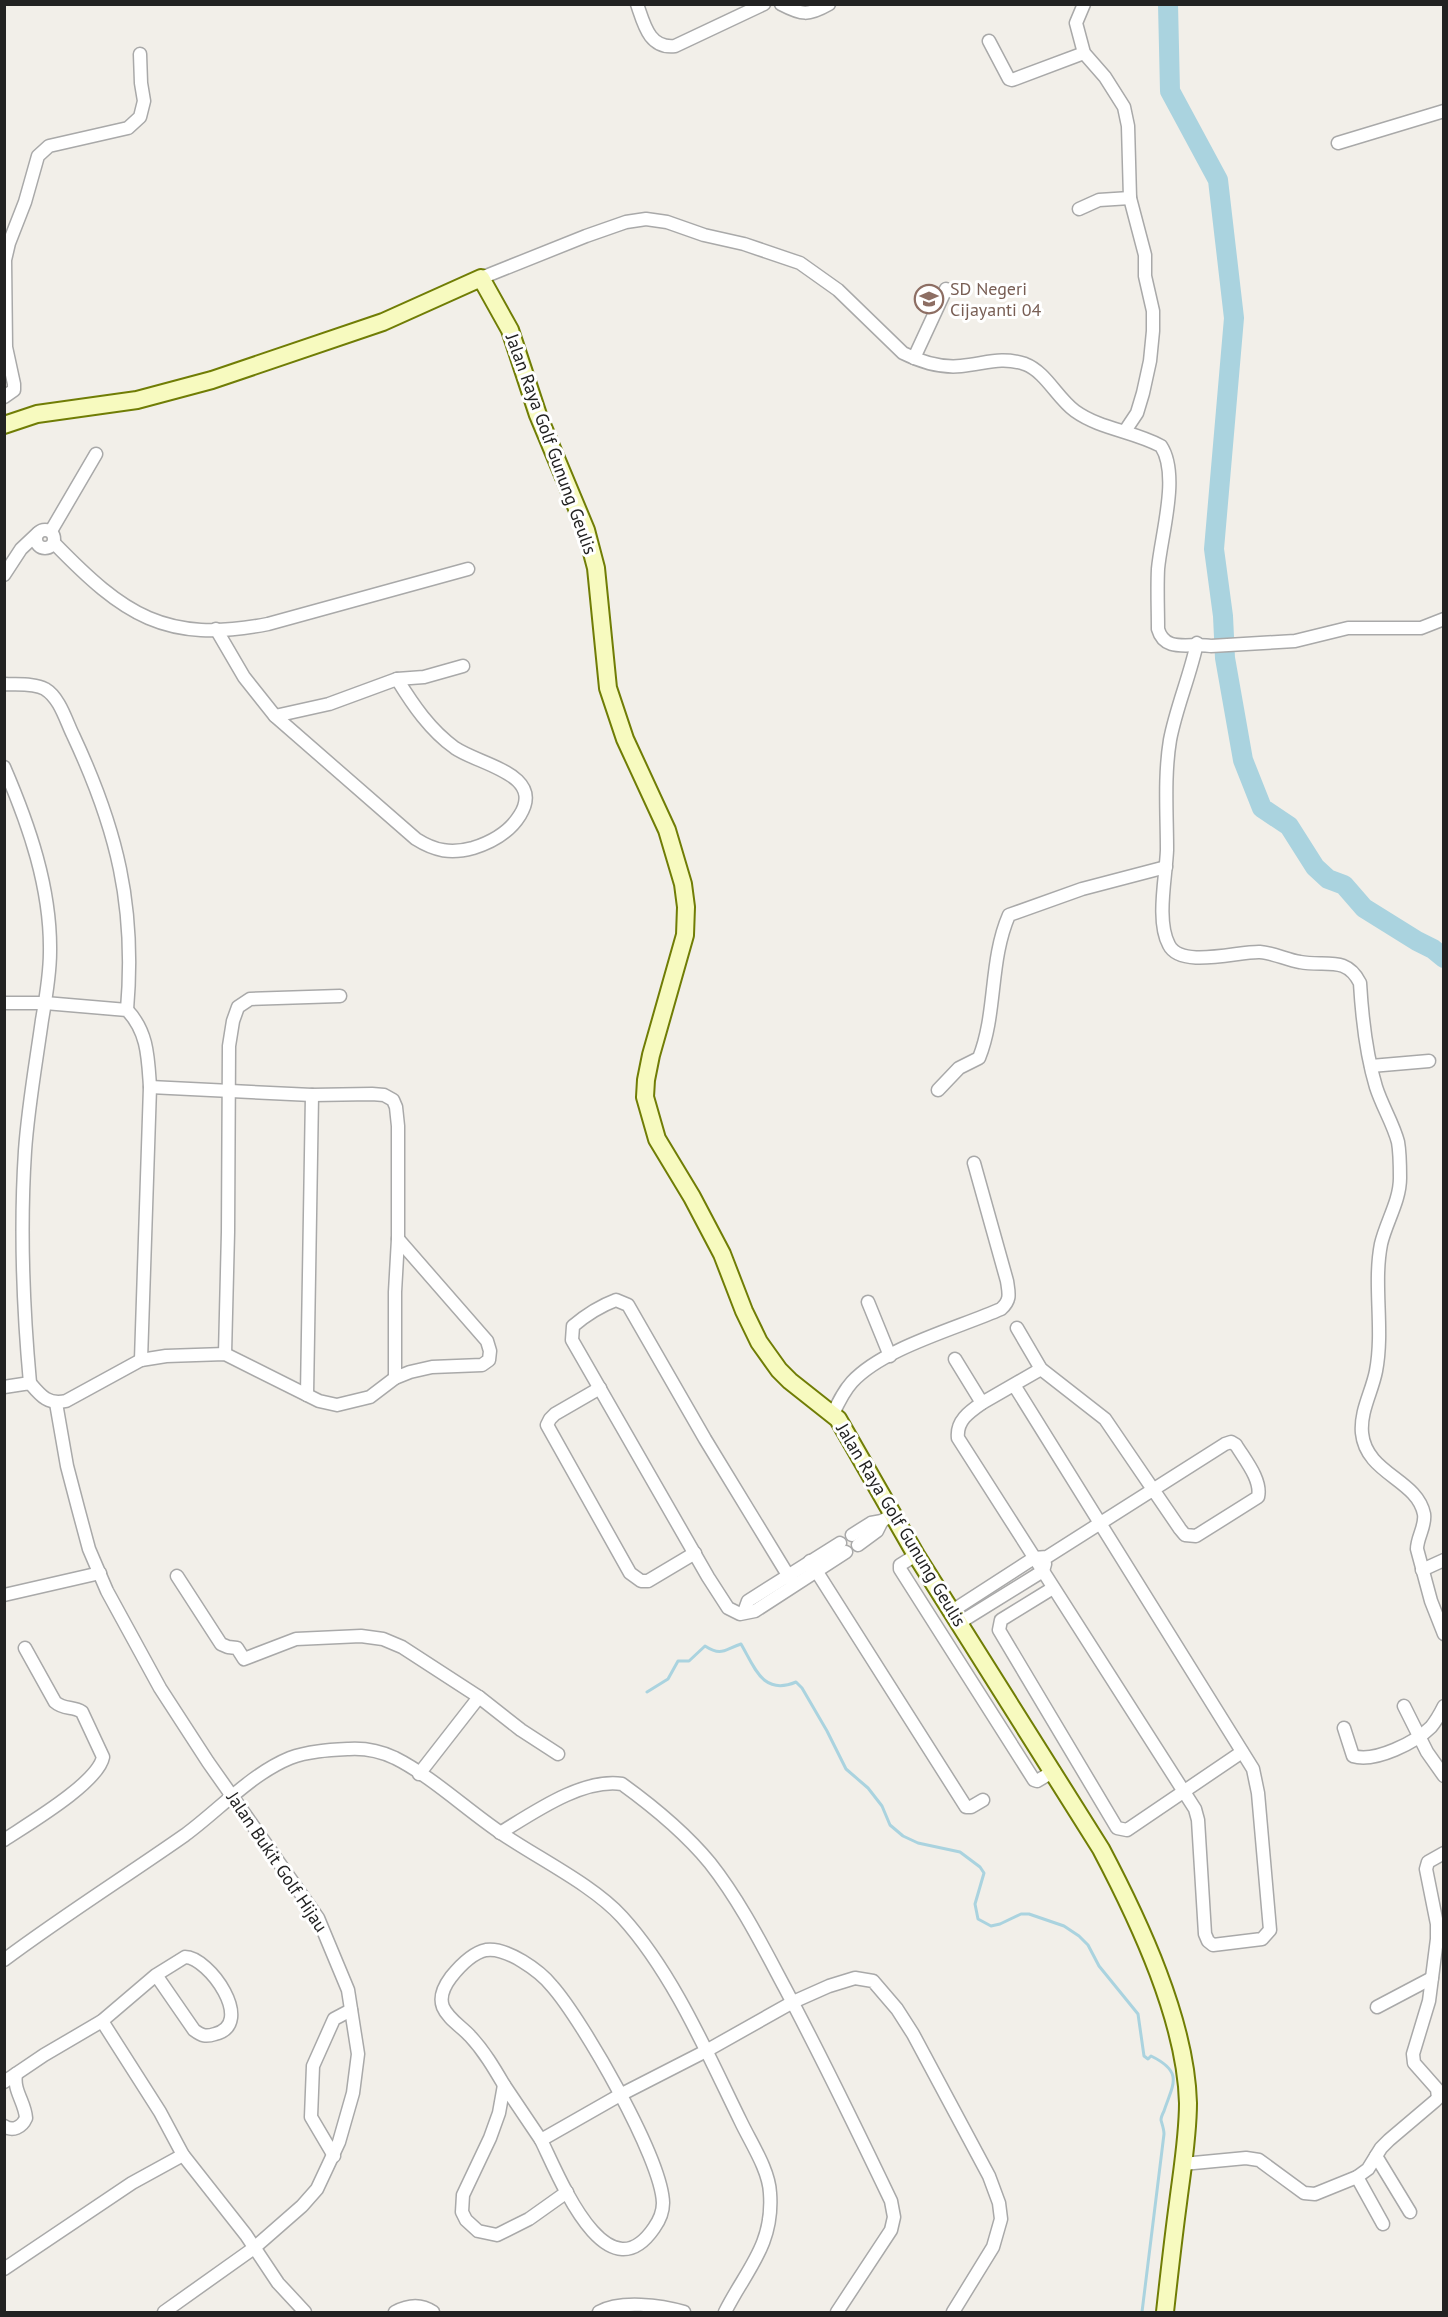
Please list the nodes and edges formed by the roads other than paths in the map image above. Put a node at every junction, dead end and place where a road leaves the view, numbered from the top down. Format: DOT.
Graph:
graph roads {
  1 [pos="637,4"];
  2 [pos="764,4"];
  3 [pos="781,4"];
  4 [pos="829,4"];
  5 [pos="1084,4"];
  6 [pos="989,41"];
  7 [pos="1084,53"];
  8 [pos="140,54"];
  9 [pos="1443,111"];
  10 [pos="1338,143"];
  11 [pos="1130,198"];
  12 [pos="1079,209"];
  13 [pos="481,278"];
  14 [pos="946,289"];
  15 [pos="914,358"];
  16 [pos="4,397"];
  17 [pos="4,425"];
  18 [pos="1125,430"];
  19 [pos="96,454"];
  20 [pos="48,536"];
  21 [pos="468,569"];
  22 [pos="4,575"];
  23 [pos="1443,619"];
  24 [pos="216,629"];
  25 [pos="1197,644"];
  26 [pos="463,666"];
  27 [pos="397,679"];
  28 [pos="4,684"];
  29 [pos="275,716"];
  30 [pos="4,767"];
  31 [pos="1166,867"];
  32 [pos="340,996"];
  33 [pos="4,1003"];
  34 [pos="45,1003"];
  35 [pos="126,1010"];
  36 [pos="1430,1061"];
  37 [pos="1371,1066"];
  38 [pos="150,1087"];
  39 [pos="229,1090"];
  40 [pos="938,1090"];
  41 [pos="312,1095"];
  42 [pos="974,1162"];
  43 [pos="398,1239"];
  44 [pos="868,1302"];
  45 [pos="1017,1328"];
  46 [pos="225,1354"];
  47 [pos="890,1356"];
  48 [pos="955,1359"];
  49 [pos="141,1360"];
  50 [pos="1041,1369"];
  51 [pos="395,1378"];
  52 [pos="30,1383"];
  53 [pos="1014,1384"];
  54 [pos="4,1387"];
  55 [pos="600,1388"];
  56 [pos="307,1395"];
  57 [pos="56,1403"];
  58 [pos="982,1403"];
  59 [pos="833,1414"];
  60 [pos="1153,1490"];
  61 [pos="887,1518"];
  62 [pos="1099,1522"];
  63 [pos="855,1540"];
  64 [pos="843,1547"];
  65 [pos="694,1554"];
  66 [pos="916,1555"];
  67 [pos="1047,1557"];
  68 [pos="1034,1558"];
  69 [pos="1443,1560"];
  70 [pos="813,1566"];
  71 [pos="1422,1570"];
  72 [pos="1042,1571"];
  73 [pos="99,1573"];
  74 [pos="177,1576"];
  75 [pos="791,1580"];
  76 [pos="1053,1588"];
  77 [pos="4,1595"];
  78 [pos="955,1617"];
  79 [pos="1443,1634"];
  80 [pos="25,1648"];
  81 [pos="979,1655"];
  82 [pos="962,1667"];
  83 [pos="988,1670"];
  84 [pos="971,1682"];
  85 [pos="479,1697"];
  86 [pos="1404,1706"];
  87 [pos="1443,1707"];
  88 [pos="1344,1728"];
  89 [pos="1419,1737"];
  90 [pos="1242,1752"];
  91 [pos="558,1754"];
  92 [pos="1054,1771"];
  93 [pos="419,1774"];
  94 [pos="1443,1776"];
  95 [pos="1184,1792"];
  96 [pos="233,1797"];
  97 [pos="983,1800"];
  98 [pos="500,1833"];
  99 [pos="4,1840"];
  100 [pos="1443,1853"];
  101 [pos="7,1953"];
  102 [pos="156,1975"];
  103 [pos="1432,1978"];
  104 [pos="793,2002"];
  105 [pos="1377,2007"];
  106 [pos="351,2010"];
  107 [pos="102,2021"];
  108 [pos="706,2051"];
  109 [pos="16,2074"];
  110 [pos="4,2082"];
  111 [pos="1439,2083"];
  112 [pos="504,2085"];
  113 [pos="620,2095"];
  114 [pos="4,2126"];
  115 [pos="541,2140"];
  116 [pos="183,2155"];
  117 [pos="334,2156"];
  118 [pos="1376,2157"];
  119 [pos="1183,2164"];
  120 [pos="1357,2177"];
  121 [pos="567,2192"];
  122 [pos="1410,2212"];
  123 [pos="1383,2224"];
  124 [pos="254,2248"];
  125 [pos="4,2269"];
  126 [pos="164,2313"];
  127 [pos="305,2313"];
  128 [pos="395,2313"];
  129 [pos="433,2313"];
  130 [pos="599,2313"];
  131 [pos="684,2313"];
  132 [pos="725,2313"];
  133 [pos="837,2313"];
  134 [pos="953,2313"];
  135 [pos="1165,2313"];
  1 -- 2 [label="street"];
  3 -- 4 [label="street"];
  5 -- 7 [label="street"];
  6 -- 7 [label="street"];
  7 -- 11 [label="street"];
  8 -- 16 [label="street"];
  9 -- 10 [label="street"];
  11 -- 12 [label="street"];
  11 -- 18 [label="street"];
  13 -- 15 [label="street"];
  13 -- 17 [label="main road"];
  13 -- 59 [label="main road, Jalan Raya Golf Gunung Geulis"];
  14 -- 15 [label="street"];
  15 -- 18 [label="street"];
  18 -- 25 [label="street"];
  19 -- 20 [label="street"];
  20 -- 22 [label="street"];
  20 -- 24 [label="street"];
  21 -- 24 [label="street"];
  23 -- 25 [label="street"];
  24 -- 29 [label="street"];
  25 -- 31 [label="street"];
  26 -- 27 [label="street"];
  27 -- 29 [label="street"];
  27 -- 29 [label="street"];
  28 -- 35 [label="street"];
  30 -- 34 [label="street"];
  31 -- 37 [label="street"];
  31 -- 40 [label="street"];
  32 -- 39 [label="street"];
  33 -- 34 [label="street"];
  34 -- 35 [label="street"];
  34 -- 52 [label="street"];
  35 -- 38 [label="street"];
  36 -- 37 [label="street"];
  37 -- 71 [label="street"];
  38 -- 39 [label="street"];
  38 -- 49 [label="street"];
  39 -- 41 [label="street"];
  39 -- 46 [label="street"];
  41 -- 43 [label="street"];
  41 -- 56 [label="street"];
  42 -- 47 [label="street"];
  43 -- 51 [label="street"];
  43 -- 51 [label="street"];
  44 -- 47 [label="street"];
  45 -- 50 [label="street"];
  46 -- 49 [label="street"];
  46 -- 56 [label="street"];
  47 -- 59 [label="street"];
  48 -- 58 [label="street"];
  49 -- 57 [label="street"];
  50 -- 53 [label="street"];
  50 -- 60 [label="street"];
  51 -- 56 [label="street"];
  52 -- 54 [label="street"];
  52 -- 57 [label="street"];
  53 -- 58 [label="street"];
  53 -- 62 [label="street"];
  55 -- 65 [label="street"];
  55 -- 65 [label="street"];
  55 -- 75 [label="street"];
  57 -- 73 [label="street, Jalan Bukit Golf Hijau"];
  58 -- 68 [label="street"];
  59 -- 61 [label="main road, Jalan Raya Golf Gunung Geulis"];
  60 -- 60 [label="street"];
  60 -- 62 [label="street"];
  61 -- 63 [label="street"];
  61 -- 66 [label="main road, Jalan Raya Golf Gunung Geulis"];
  62 -- 67 [label="street"];
  62 -- 90 [label="street"];
  64 -- 70 [label="street"];
  65 -- 75 [label="street"];
  66 -- 78 [label="main road, Jalan Raya Golf Gunung Geulis"];
  66 -- 82 [label="street"];
  67 -- 68 [label="street"];
  67 -- 72 [label="street"];
  68 -- 72 [label="street"];
  68 -- 78 [label="street"];
  69 -- 71 [label="street"];
  70 -- 75 [label="street"];
  70 -- 97 [label="street"];
  71 -- 79 [label="street"];
  72 -- 76 [label="street"];
  72 -- 78 [label="street"];
  73 -- 77 [label="street"];
  73 -- 96 [label="street, Jalan Bukit Golf Hijau"];
  74 -- 85 [label="street"];
  76 -- 95 [label="street"];
  76 -- 95 [label="street"];
  78 -- 81 [label="main road, Jalan Raya Golf Gunung Geulis"];
  80 -- 99 [label="street"];
  81 -- 82 [label="street"];
  81 -- 83 [label="main road, Jalan Raya Golf Gunung Geulis"];
  82 -- 84 [label="street"];
  83 -- 84 [label="street"];
  83 -- 92 [label="main road, Jalan Raya Golf Gunung Geulis"];
  84 -- 92 [label="street"];
  85 -- 91 [label="street"];
  85 -- 93 [label="street"];
  86 -- 89 [label="street"];
  87 -- 89 [label="street"];
  88 -- 89 [label="street"];
  89 -- 94 [label="street"];
  90 -- 95 [label="street"];
  90 -- 95 [label="street"];
  92 -- 119 [label="main road, Jalan Raya Golf Gunung Geulis"];
  93 -- 96 [label="street"];
  93 -- 98 [label="street"];
  96 -- 101 [label="street"];
  96 -- 106 [label="street, Jalan Bukit Golf Hijau"];
  98 -- 104 [label="street"];
  98 -- 108 [label="street"];
  100 -- 103 [label="street"];
  102 -- 102 [label="street"];
  102 -- 107 [label="street"];
  103 -- 105 [label="street"];
  103 -- 111 [label="street"];
  104 -- 108 [label="street"];
  104 -- 133 [label="street"];
  104 -- 134 [label="street"];
  106 -- 117 [label="street, Jalan Bukit Golf Hijau"];
  106 -- 117 [label="street"];
  107 -- 109 [label="street"];
  107 -- 116 [label="street"];
  108 -- 113 [label="street"];
  108 -- 132 [label="street"];
  109 -- 110 [label="street"];
  109 -- 114 [label="street"];
  111 -- 118 [label="street"];
  112 -- 113 [label="street"];
  112 -- 115 [label="street"];
  112 -- 121 [label="street"];
  113 -- 115 [label="street"];
  113 -- 121 [label="street"];
  115 -- 121 [label="street"];
  116 -- 124 [label="street"];
  116 -- 125 [label="street"];
  117 -- 124 [label="street, Jalan Bukit Golf Hijau"];
  118 -- 120 [label="street"];
  118 -- 122 [label="street"];
  119 -- 120 [label="street"];
  119 -- 135 [label="main road, Jalan Raya Golf Gunung Geulis"];
  120 -- 123 [label="street"];
  124 -- 126 [label="street, Jalan Bukit Golf Hijau"];
  124 -- 127 [label="street"];
  128 -- 129 [label="street"];
  130 -- 131 [label="street"];
}
